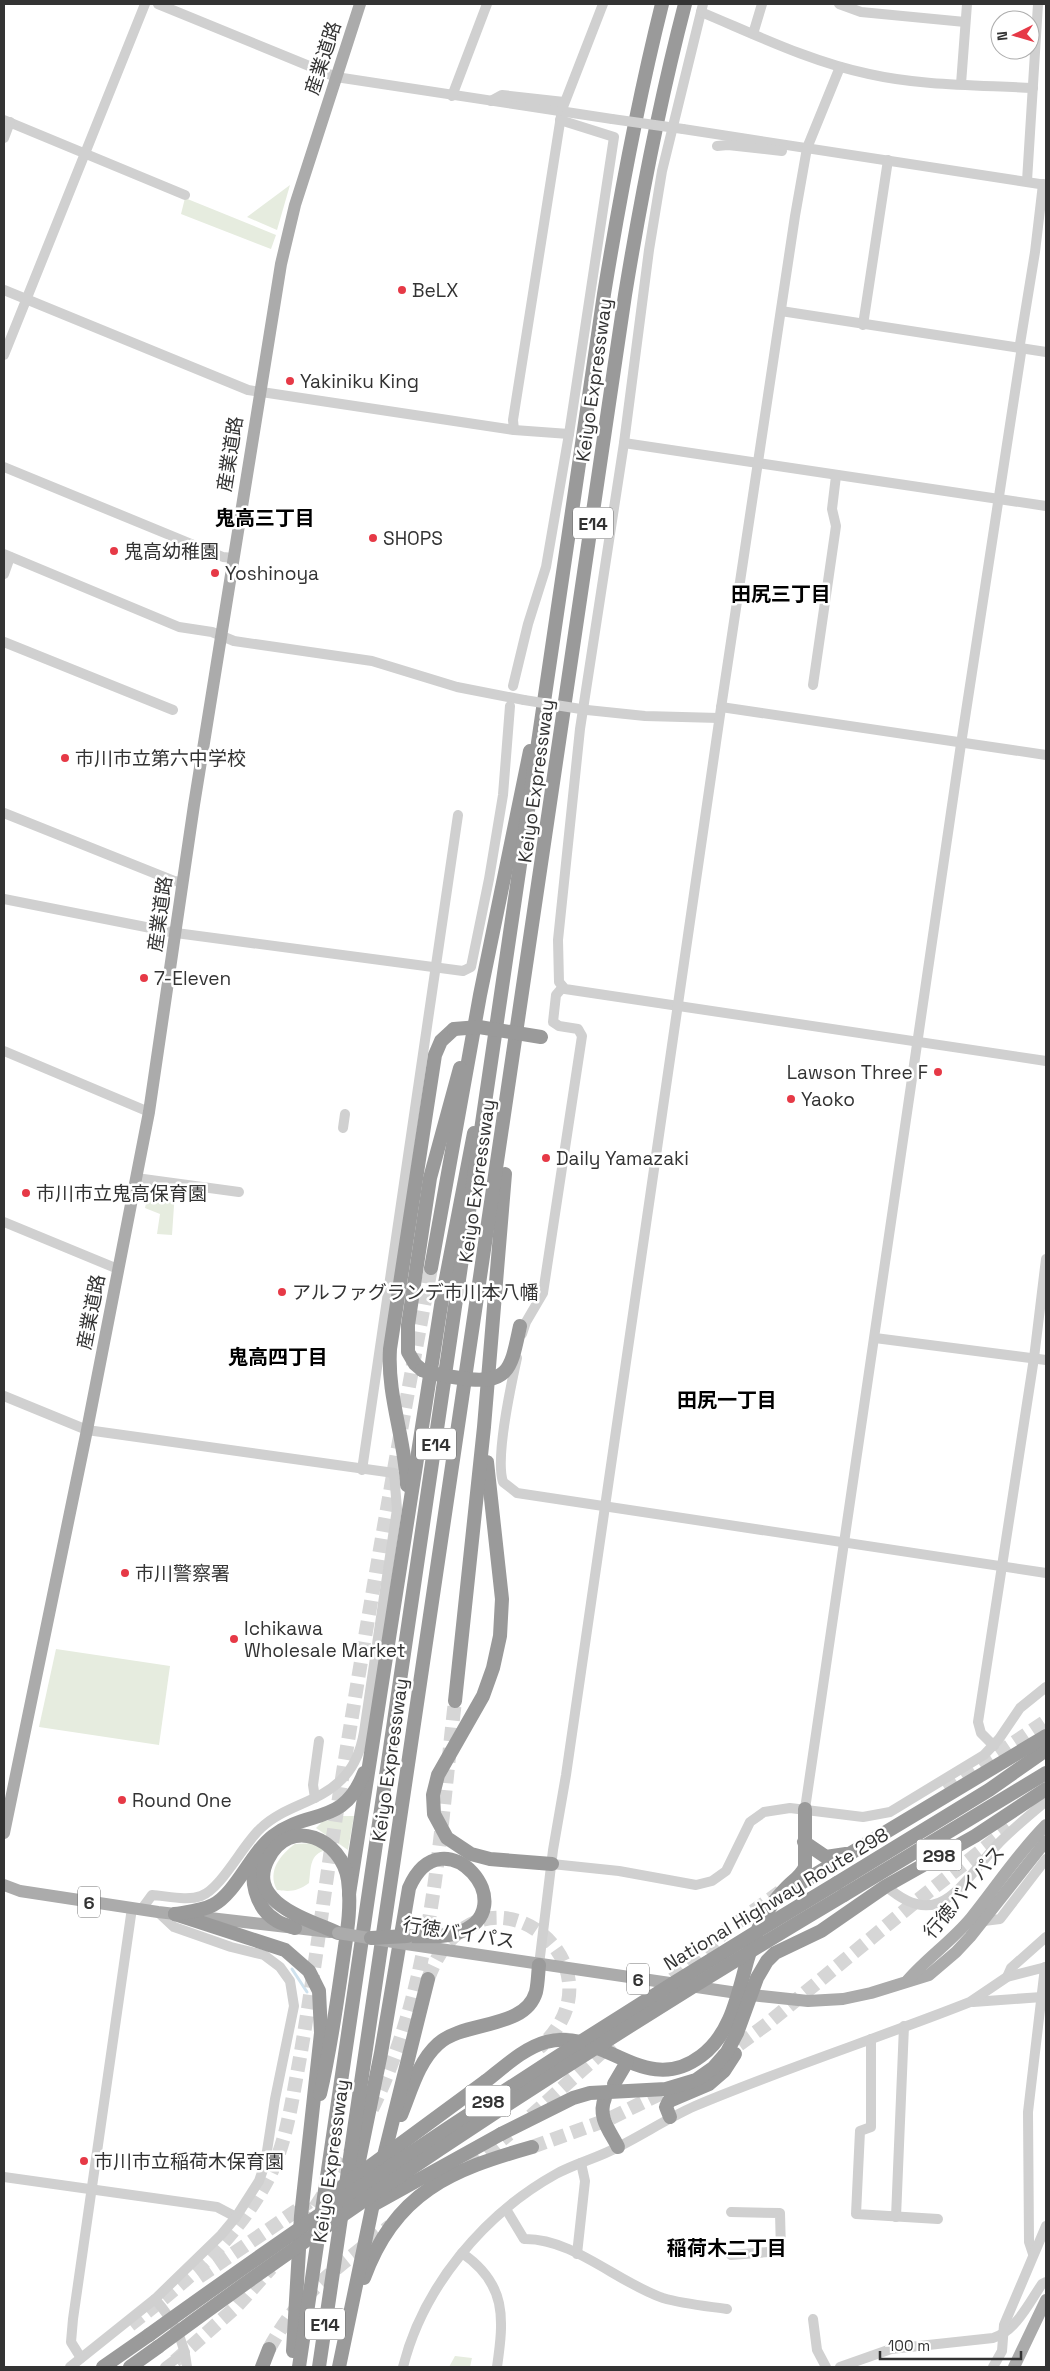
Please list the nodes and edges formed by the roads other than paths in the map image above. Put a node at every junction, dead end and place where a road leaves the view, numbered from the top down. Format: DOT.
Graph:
graph roads {
  1 [pos="145,4"];
  2 [pos="158,4"];
  3 [pos="360,4"];
  4 [pos="487,4"];
  5 [pos="603,4"];
  6 [pos="662,4"];
  7 [pos="685,4"];
  8 [pos="762,4"];
  9 [pos="839,4"];
  10 [pos="967,4"];
  11 [pos="1038,4"];
  12 [pos="702,8"];
  13 [pos="965,22"];
  14 [pos="753,34"];
  15 [pos="840,67"];
  16 [pos="336,77"];
  17 [pos="961,84"];
  18 [pos="1033,88"];
  19 [pos="452,96"];
  20 [pos="491,101"];
  21 [pos="562,111"];
  22 [pos="7,121"];
  23 [pos="4,138"];
  24 [pos="717,146"];
  25 [pos="807,148"];
  26 [pos="84,154"];
  27 [pos="888,160"];
  28 [pos="1027,181"];
  29 [pos="1045,185"];
  30 [pos="185,195"];
  31 [pos="4,290"];
  32 [pos="26,299"];
  33 [pos="781,311"];
  34 [pos="863,325"];
  35 [pos="1020,349"];
  36 [pos="1046,352"];
  37 [pos="4,355"];
  38 [pos="259,392"];
  39 [pos="514,430"];
  40 [pos="569,434"];
  41 [pos="624,443"];
  42 [pos="758,464"];
  43 [pos="4,467"];
  44 [pos="836,476"];
  45 [pos="998,499"];
  46 [pos="1046,506"];
  47 [pos="7,556"];
  48 [pos="233,558"];
  49 [pos="4,574"];
  50 [pos="556,628"];
  51 [pos="221,636"];
  52 [pos="4,642"];
  53 [pos="813,685"];
  54 [pos="513,686"];
  55 [pos="510,706"];
  56 [pos="721,707"];
  57 [pos="173,710"];
  58 [pos="719,718"];
  59 [pos="961,744"];
  60 [pos="1046,755"];
  61 [pos="4,813"];
  62 [pos="458,815"];
  63 [pos="183,882"];
  64 [pos="4,899"];
  65 [pos="176,933"];
  66 [pos="434,968"];
  67 [pos="562,988"];
  68 [pos="480,995"];
  69 [pos="501,1005"];
  70 [pos="678,1007"];
  71 [pos="541,1037"];
  72 [pos="917,1042"];
  73 [pos="516,1045"];
  74 [pos="4,1051"];
  75 [pos="1046,1061"];
  76 [pos="149,1112"];
  77 [pos="345,1114"];
  78 [pos="343,1128"];
  79 [pos="136,1178"];
  80 [pos="239,1192"];
  81 [pos="4,1222"];
  82 [pos="1046,1259"];
  83 [pos="431,1268"];
  84 [pos="118,1269"];
  85 [pos="520,1326"];
  86 [pos="875,1338"];
  87 [pos="1034,1358"];
  88 [pos="1046,1360"];
  89 [pos="4,1396"];
  90 [pos="484,1426"];
  91 [pos="88,1430"];
  92 [pos="362,1470"];
  93 [pos="604,1505"];
  94 [pos="409,1506"];
  95 [pos="843,1543"];
  96 [pos="1001,1566"];
  97 [pos="1046,1573"];
  98 [pos="1046,1686"];
  99 [pos="454,1701"];
  100 [pos="375,1732"];
  101 [pos="1046,1736"];
  102 [pos="319,1741"];
  103 [pos="994,1746"];
  104 [pos="1046,1750"];
  105 [pos="1046,1773"];
  106 [pos="1046,1789"];
  107 [pos="315,1798"];
  108 [pos="1046,1801"];
  109 [pos="804,1809"];
  110 [pos="1046,1825"];
  111 [pos="4,1833"];
  112 [pos="1046,1841"];
  113 [pos="804,1842"];
  114 [pos="261,1849"];
  115 [pos="856,1851"];
  116 [pos="1046,1859"];
  117 [pos="552,1864"];
  118 [pos="821,1872"];
  119 [pos="4,1885"];
  120 [pos="886,1886"];
  121 [pos="841,1889"];
  122 [pos="349,1894"];
  123 [pos="994,1898"];
  124 [pos="775,1901"];
  125 [pos="137,1909"];
  126 [pos="158,1912"];
  127 [pos="176,1914"];
  128 [pos="984,1921"];
  129 [pos="832,1923"];
  130 [pos="295,1928"];
  131 [pos="338,1933"];
  132 [pos="1046,1936"];
  133 [pos="371,1938"];
  134 [pos="407,1940"];
  135 [pos="539,1965"];
  136 [pos="1046,1967"];
  137 [pos="1007,1977"];
  138 [pos="428,1978"];
  139 [pos="908,1980"];
  140 [pos="744,1994"];
  141 [pos="1042,1997"];
  142 [pos="970,2002"];
  143 [pos="741,2021"];
  144 [pos="904,2026"];
  145 [pos="872,2039"];
  146 [pos="627,2062"];
  147 [pos="614,2084"];
  148 [pos="605,2098"];
  149 [pos="670,2118"];
  150 [pos="310,2131"];
  151 [pos="387,2145"];
  152 [pos="532,2147"];
  153 [pos="618,2147"];
  154 [pos="581,2163"];
  155 [pos="4,2177"];
  156 [pos="92,2190"];
  157 [pos="506,2209"];
  158 [pos="731,2212"];
  159 [pos="236,2217"];
  160 [pos="896,2217"];
  161 [pos="938,2219"];
  162 [pos="1046,2226"];
  163 [pos="462,2253"];
  164 [pos="577,2254"];
  165 [pos="1034,2254"];
  166 [pos="731,2255"];
  167 [pos="250,2263"];
  168 [pos="332,2281"];
  169 [pos="1046,2282"];
  170 [pos="155,2299"];
  171 [pos="1046,2300"];
  172 [pos="727,2309"];
  173 [pos="198,2317"];
  174 [pos="813,2319"];
  175 [pos="1003,2335"];
  176 [pos="269,2349"];
  177 [pos="342,2351"];
  178 [pos="185,2352"];
  179 [pos="82,2358"];
  180 [pos="70,2367"];
  181 [pos="103,2367"];
  182 [pos="130,2367"];
  183 [pos="166,2367"];
  184 [pos="187,2367"];
  185 [pos="262,2367"];
  186 [pos="292,2367"];
  187 [pos="299,2367"];
  188 [pos="319,2367"];
  189 [pos="339,2367"];
  190 [pos="403,2367"];
  191 [pos="496,2367"];
  192 [pos="826,2367"];
  193 [pos="840,2367"];
  194 [pos="993,2367"];
  195 [pos="1014,2367"];
  1 -- 26 [label="street"];
  2 -- 16 [label="street"];
  3 -- 16 [label="main road, 産業道路"];
  4 -- 19 [label="street"];
  5 -- 21 [label="street"];
  6 -- 50 [label="highway, Keiyo Expressway / E14"];
  7 -- 73 [label="highway, Keiyo Expressway / E14"];
  8 -- 14 [label="street"];
  9 -- 13 [label="street"];
  10 -- 13 [label="street"];
  11 -- 18 [label="street"];
  12 -- 14 [label="street"];
  12 -- 41 [label="street"];
  13 -- 17 [label="street"];
  14 -- 15 [label="street"];
  15 -- 17 [label="street"];
  15 -- 25 [label="street"];
  16 -- 19 [label="street"];
  16 -- 38 [label="main road, 産業道路"];
  17 -- 18 [label="street"];
  18 -- 28 [label="street"];
  19 -- 20 [label="street"];
  20 -- 21 [label="street"];
  20 -- 25 [label="street, bridge"];
  21 -- 39 [label="street"];
  21 -- 40 [label="street"];
  22 -- 23 [label="street"];
  22 -- 26 [label="street"];
  24 -- 25 [label="street"];
  25 -- 27 [label="street"];
  25 -- 33 [label="street"];
  26 -- 30 [label="street"];
  26 -- 32 [label="street"];
  27 -- 28 [label="street"];
  27 -- 34 [label="street"];
  28 -- 29 [label="street"];
  29 -- 35 [label="street"];
  31 -- 32 [label="street"];
  32 -- 37 [label="street"];
  32 -- 38 [label="street"];
  33 -- 34 [label="street"];
  33 -- 42 [label="street"];
  34 -- 35 [label="street"];
  35 -- 36 [label="street"];
  35 -- 45 [label="street"];
  38 -- 39 [label="street"];
  38 -- 48 [label="main road, 産業道路"];
  39 -- 40 [label="street"];
  40 -- 54 [label="street"];
  41 -- 42 [label="street"];
  41 -- 67 [label="street"];
  42 -- 44 [label="street"];
  42 -- 56 [label="street"];
  43 -- 48 [label="street"];
  44 -- 45 [label="street"];
  44 -- 53 [label="street"];
  45 -- 46 [label="street"];
  45 -- 59 [label="street"];
  47 -- 49 [label="street"];
  47 -- 51 [label="street"];
  48 -- 51 [label="main road, 産業道路"];
  50 -- 68 [label="highway"];
  50 -- 69 [label="highway, Keiyo Expressway / E14"];
  51 -- 58 [label="street, bridge"];
  51 -- 63 [label="main road, 産業道路"];
  52 -- 57 [label="street"];
  55 -- 66 [label="street"];
  56 -- 58 [label="street"];
  56 -- 59 [label="street"];
  58 -- 70 [label="street"];
  59 -- 60 [label="street"];
  59 -- 72 [label="street"];
  61 -- 63 [label="street"];
  62 -- 66 [label="street"];
  63 -- 65 [label="main road, 産業道路"];
  64 -- 65 [label="street"];
  65 -- 66 [label="street"];
  65 -- 76 [label="main road, 産業道路"];
  66 -- 92 [label="street"];
  67 -- 70 [label="street"];
  67 -- 93 [label="street"];
  68 -- 83 [label="highway"];
  68 -- 85 [label="highway, bridge"];
  69 -- 94 [label="highway"];
  69 -- 187 [label="highway, Keiyo Expressway / E14"];
  70 -- 72 [label="street"];
  70 -- 93 [label="street"];
  71 -- 94 [label="highway, bridge"];
  72 -- 75 [label="street"];
  72 -- 86 [label="street"];
  73 -- 90 [label="highway"];
  73 -- 168 [label="highway, Keiyo Expressway / E14"];
  74 -- 76 [label="street"];
  76 -- 79 [label="main road, 産業道路"];
  77 -- 78 [label="street"];
  79 -- 80 [label="street"];
  79 -- 84 [label="main road, 産業道路"];
  81 -- 84 [label="street"];
  82 -- 87 [label="street"];
  84 -- 91 [label="main road, 産業道路"];
  86 -- 87 [label="street"];
  86 -- 95 [label="street"];
  87 -- 88 [label="street"];
  87 -- 96 [label="street"];
  89 -- 91 [label="street"];
  90 -- 99 [label="highway"];
  90 -- 117 [label="highway"];
  91 -- 92 [label="street"];
  91 -- 111 [label="main road, 産業道路"];
  92 -- 107 [label="street"];
  93 -- 95 [label="street"];
  93 -- 117 [label="street"];
  94 -- 100 [label="highway"];
  95 -- 96 [label="street"];
  95 -- 109 [label="street"];
  96 -- 97 [label="street"];
  96 -- 103 [label="street"];
  98 -- 103 [label="street"];
  100 -- 114 [label="highway"];
  100 -- 122 [label="highway"];
  101 -- 115 [label="highway, 298"];
  102 -- 107 [label="street"];
  103 -- 109 [label="street"];
  104 -- 121 [label="highway, National Highway Route 298 / 298"];
  105 -- 121 [label="highway, National Highway Route 298 / 298"];
  106 -- 120 [label="highway, 298"];
  107 -- 125 [label="street"];
  108 -- 120 [label="street"];
  109 -- 113 [label="highway"];
  109 -- 117 [label="street"];
  110 -- 123 [label="main road, 行徳バイパス / 6"];
  112 -- 123 [label="main road, 行徳バイパス / 6"];
  113 -- 115 [label="highway"];
  113 -- 118 [label="highway"];
  113 -- 124 [label="highway"];
  114 -- 127 [label="highway"];
  114 -- 130 [label="highway"];
  115 -- 118 [label="highway, 298"];
  116 -- 128 [label="street"];
  117 -- 135 [label="street"];
  118 -- 124 [label="highway, 298"];
  118 -- 129 [label="highway"];
  119 -- 125 [label="main road, 6"];
  120 -- 129 [label="highway, 298"];
  121 -- 167 [label="highway, National Highway Route 298 / 298, bridge"];
  121 -- 173 [label="highway, National Highway Route 298 / 298, bridge"];
  122 -- 131 [label="highway"];
  122 -- 150 [label="highway"];
  123 -- 128 [label="main road, 行徳バイパス / 6"];
  123 -- 139 [label="main road, 行徳バイパス / 6"];
  124 -- 140 [label="highway, 298"];
  125 -- 126 [label="main road, 6"];
  125 -- 156 [label="street"];
  126 -- 127 [label="main road, 6"];
  126 -- 159 [label="street"];
  127 -- 130 [label="main road, 6"];
  127 -- 150 [label="highway"];
  128 -- 139 [label="main road, 行徳バイパス / 6"];
  129 -- 140 [label="highway, 298"];
  130 -- 131 [label="main road, 6"];
  131 -- 133 [label="main road, 6, bridge"];
  132 -- 137 [label="street"];
  133 -- 134 [label="highway, bridge"];
  134 -- 135 [label="main road, 行徳バイパス / 6"];
  134 -- 168 [label="highway"];
  135 -- 140 [label="main road, 行徳バイパス / 6"];
  135 -- 151 [label="highway"];
  136 -- 137 [label="street"];
  136 -- 141 [label="street"];
  137 -- 142 [label="street"];
  138 -- 151 [label="highway"];
  139 -- 140 [label="main road, 行徳バイパス / 6"];
  140 -- 143 [label="highway, 298"];
  140 -- 146 [label="highway, 298"];
  141 -- 142 [label="street"];
  141 -- 165 [label="street"];
  142 -- 144 [label="street"];
  143 -- 149 [label="highway"];
  143 -- 173 [label="highway, 298, bridge"];
  144 -- 145 [label="street"];
  144 -- 160 [label="street"];
  145 -- 149 [label="street"];
  145 -- 160 [label="street"];
  146 -- 147 [label="highway"];
  146 -- 167 [label="highway, 298, bridge"];
  148 -- 153 [label="highway"];
  149 -- 153 [label="street"];
  150 -- 186 [label="highway"];
  151 -- 177 [label="highway"];
  152 -- 177 [label="highway"];
  153 -- 154 [label="street"];
  154 -- 157 [label="street"];
  154 -- 164 [label="street"];
  155 -- 156 [label="street"];
  156 -- 159 [label="street"];
  156 -- 179 [label="street"];
  157 -- 163 [label="street"];
  157 -- 164 [label="street"];
  158 -- 166 [label="street"];
  159 -- 170 [label="street"];
  160 -- 161 [label="street"];
  162 -- 165 [label="street"];
  163 -- 190 [label="street"];
  163 -- 191 [label="street"];
  164 -- 172 [label="street"];
  165 -- 175 [label="street"];
  167 -- 181 [label="highway, National Highway Route 298 / 298, bridge"];
  168 -- 188 [label="highway, Keiyo Expressway / E14"];
  169 -- 175 [label="street"];
  170 -- 178 [label="street"];
  170 -- 179 [label="street"];
  171 -- 195 [label="main road"];
  173 -- 182 [label="highway, National Highway Route 298 / 298, bridge"];
  174 -- 192 [label="street"];
  175 -- 193 [label="street"];
  175 -- 194 [label="street"];
  176 -- 185 [label="highway"];
  177 -- 189 [label="highway"];
  178 -- 183 [label="street"];
  178 -- 184 [label="street"];
  179 -- 180 [label="street"];
}
